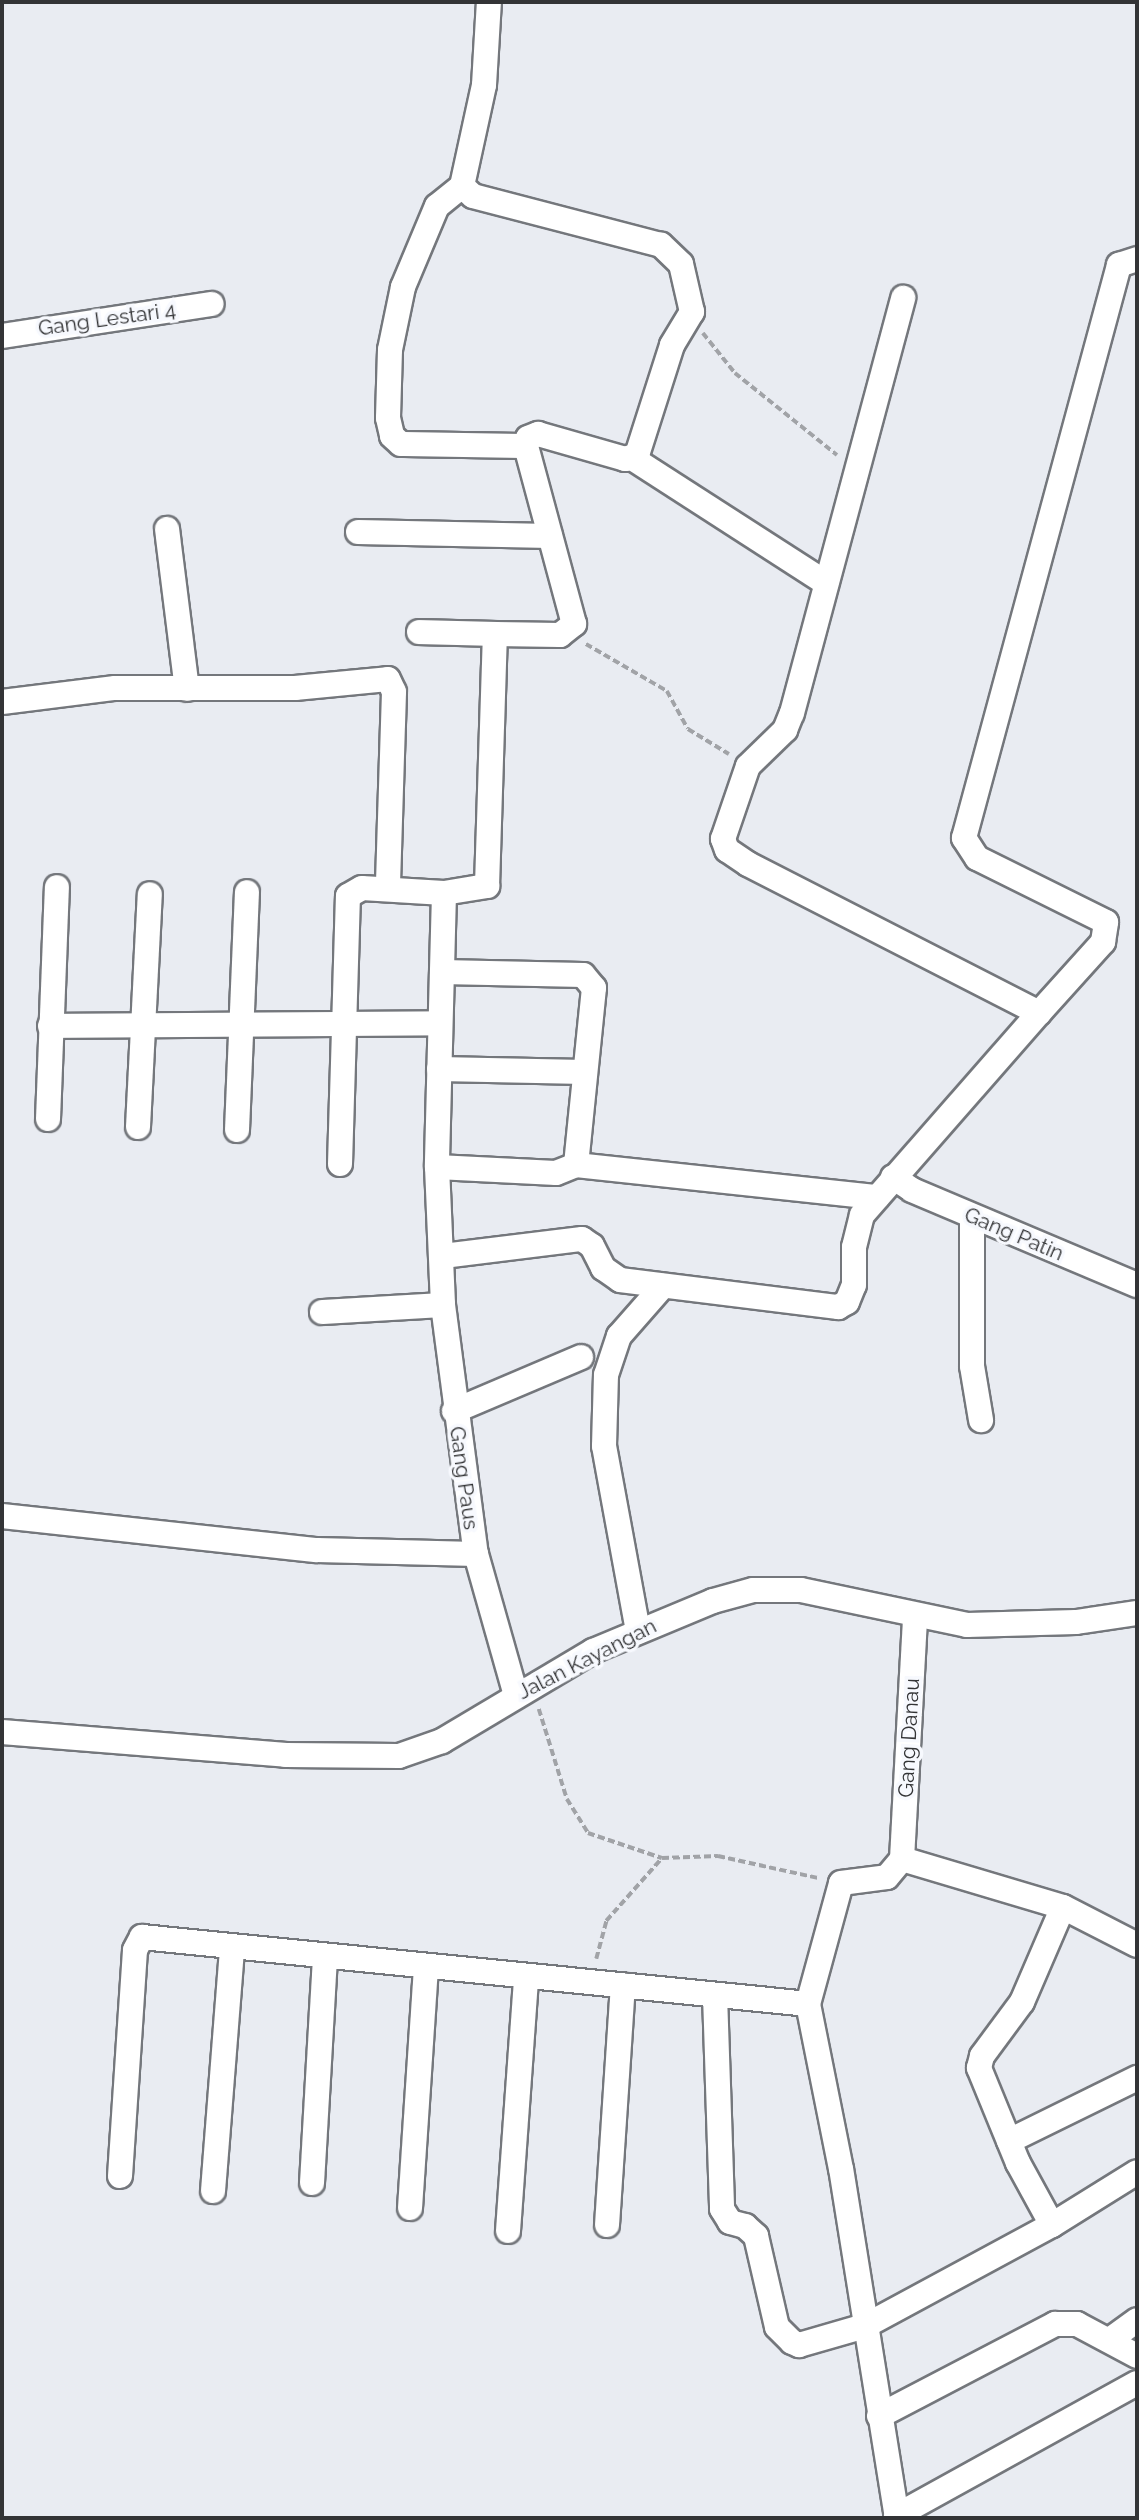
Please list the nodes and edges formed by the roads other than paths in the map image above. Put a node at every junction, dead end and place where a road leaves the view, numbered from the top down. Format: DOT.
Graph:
graph roads {
  1 [pos="489,2"];
  2 [pos="462,186"];
  3 [pos="1137,259"];
  4 [pos="903,298"];
  5 [pos="212,304"];
  6 [pos="2,336"];
  7 [pos="526,446"];
  8 [pos="632,458"];
  9 [pos="167,529"];
  10 [pos="358,533"];
  11 [pos="550,536"];
  12 [pos="826,583"];
  13 [pos="419,632"];
  14 [pos="495,634"];
  15 [pos="187,689"];
  16 [pos="2,702"];
  17 [pos="388,886"];
  18 [pos="57,887"];
  19 [pos="247,892"];
  20 [pos="444,893"];
  21 [pos="150,894"];
  22 [pos="442,972"];
  23 [pos="1039,1013"];
  24 [pos="343,1023"];
  25 [pos="438,1023"];
  26 [pos="243,1024"];
  27 [pos="144,1025"];
  28 [pos="50,1026"];
  29 [pos="439,1069"];
  30 [pos="585,1072"];
  31 [pos="48,1119"];
  32 [pos="138,1127"];
  33 [pos="237,1130"];
  34 [pos="340,1164"];
  35 [pos="576,1165"];
  36 [pos="437,1167"];
  37 [pos="893,1177"];
  38 [pos="877,1197"];
  39 [pos="972,1216"];
  40 [pos="443,1256"];
  41 [pos="1137,1285"];
  42 [pos="663,1286"];
  43 [pos="443,1305"];
  44 [pos="322,1312"];
  45 [pos="581,1357"];
  46 [pos="454,1411"];
  47 [pos="981,1420"];
  48 [pos="2,1516"];
  49 [pos="476,1555"];
  50 [pos="1137,1613"];
  51 [pos="915,1617"];
  52 [pos="638,1631"];
  53 [pos="524,1690"];
  54 [pos="2,1732"];
  55 [pos="902,1859"];
  56 [pos="1063,1907"];
  57 [pos="1137,1945"];
  58 [pos="232,1949"];
  59 [pos="325,1958"];
  60 [pos="426,1968"];
  61 [pos="526,1977"];
  62 [pos="623,1986"];
  63 [pos="715,1995"];
  64 [pos="808,2004"];
  65 [pos="1137,2078"];
  66 [pos="1009,2141"];
  67 [pos="1137,2172"];
  68 [pos="120,2176"];
  69 [pos="312,2183"];
  70 [pos="213,2191"];
  71 [pos="410,2208"];
  72 [pos="607,2225"];
  73 [pos="1052,2225"];
  74 [pos="508,2231"];
  75 [pos="1137,2320"];
  76 [pos="865,2326"];
  77 [pos="1111,2339"];
  78 [pos="1137,2356"];
  79 [pos="1137,2384"];
  80 [pos="879,2416"];
  81 [pos="896,2517"];
  1 -- 2 [label="street"];
  2 -- 7 [label="street"];
  2 -- 8 [label="street"];
  3 -- 23 [label="street"];
  4 -- 12 [label="street"];
  5 -- 6 [label="street, Gang Lestari 4"];
  7 -- 8 [label="street"];
  7 -- 11 [label="street"];
  8 -- 12 [label="street"];
  9 -- 15 [label="street"];
  10 -- 11 [label="street"];
  11 -- 14 [label="street"];
  12 -- 23 [label="street"];
  13 -- 14 [label="street"];
  14 -- 20 [label="street"];
  15 -- 16 [label="street"];
  15 -- 17 [label="street"];
  17 -- 20 [label="street"];
  17 -- 24 [label="street"];
  18 -- 28 [label="street"];
  19 -- 26 [label="street"];
  20 -- 22 [label="street, Gang Paus"];
  21 -- 27 [label="street"];
  22 -- 25 [label="street, Gang Paus"];
  22 -- 30 [label="street"];
  23 -- 37 [label="street"];
  24 -- 25 [label="street"];
  24 -- 26 [label="street"];
  24 -- 34 [label="street"];
  25 -- 29 [label="street, Gang Paus"];
  26 -- 27 [label="street"];
  26 -- 33 [label="street"];
  27 -- 28 [label="street"];
  27 -- 32 [label="street"];
  28 -- 31 [label="street"];
  29 -- 30 [label="street"];
  29 -- 36 [label="street, Gang Paus"];
  30 -- 35 [label="street"];
  35 -- 36 [label="street"];
  35 -- 38 [label="street"];
  36 -- 40 [label="street, Gang Paus"];
  37 -- 38 [label="street"];
  37 -- 39 [label="street, Gang Patin"];
  38 -- 42 [label="street"];
  39 -- 41 [label="street, Gang Patin"];
  39 -- 47 [label="street"];
  40 -- 42 [label="street"];
  40 -- 43 [label="street, Gang Paus"];
  42 -- 52 [label="street"];
  43 -- 44 [label="street"];
  43 -- 46 [label="street, Gang Paus"];
  45 -- 46 [label="street"];
  46 -- 49 [label="street, Gang Paus"];
  48 -- 49 [label="street"];
  49 -- 53 [label="street, Gang Paus"];
  50 -- 51 [label="street, Jalan Kayangan"];
  51 -- 52 [label="street, Jalan Kayangan"];
  51 -- 55 [label="street, Gang Danau"];
  52 -- 53 [label="street, Jalan Kayangan"];
  53 -- 54 [label="street, Jalan Kayangan"];
  55 -- 56 [label="street"];
  55 -- 64 [label="street"];
  56 -- 57 [label="street"];
  56 -- 66 [label="street"];
  58 -- 59 [label="street"];
  58 -- 68 [label="street"];
  58 -- 70 [label="street"];
  59 -- 60 [label="street"];
  59 -- 69 [label="street"];
  60 -- 61 [label="street"];
  60 -- 71 [label="street"];
  61 -- 62 [label="street"];
  61 -- 74 [label="street"];
  62 -- 63 [label="street"];
  62 -- 72 [label="street"];
  63 -- 64 [label="street"];
  63 -- 76 [label="street"];
  64 -- 76 [label="street"];
  65 -- 66 [label="street"];
  66 -- 73 [label="street"];
  67 -- 73 [label="street"];
  73 -- 76 [label="street"];
  75 -- 77 [label="street"];
  76 -- 80 [label="street"];
  77 -- 78 [label="street"];
  77 -- 80 [label="street"];
  79 -- 81 [label="street"];
  80 -- 81 [label="street"];
}
